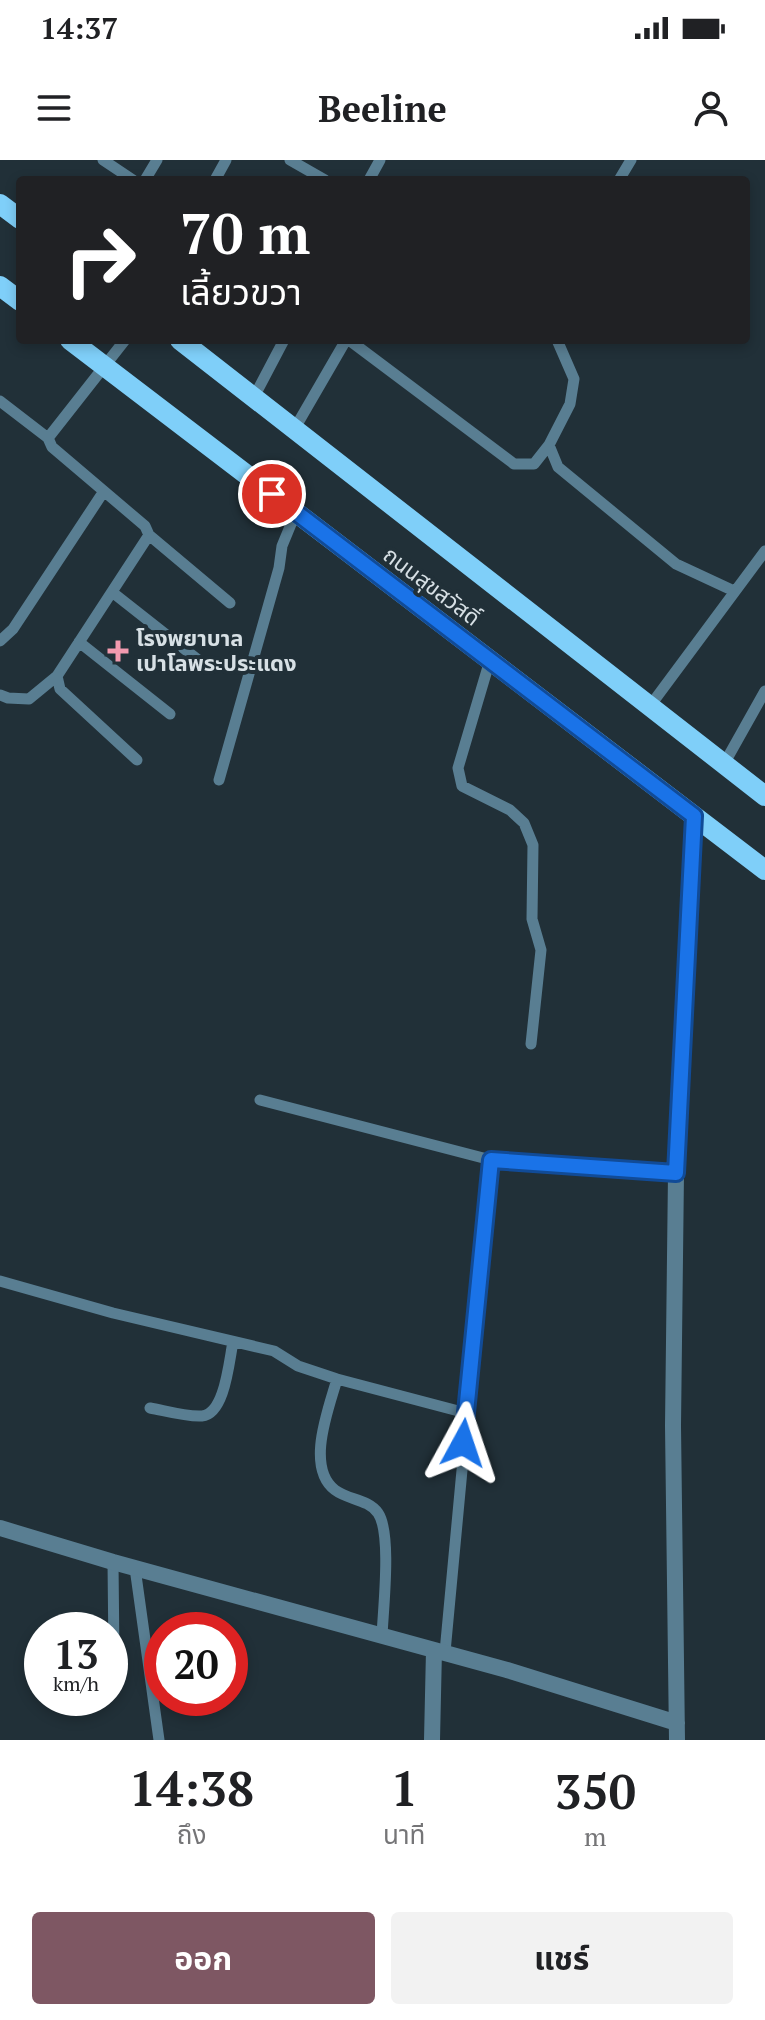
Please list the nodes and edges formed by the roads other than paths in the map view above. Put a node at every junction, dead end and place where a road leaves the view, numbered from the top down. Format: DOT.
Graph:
graph roads {
  1 [pos="103,160"];
  2 [pos="290,160"];
  3 [pos="127,176"];
  4 [pos="318,176"];
  5 [pos="75,344"];
  6 [pos="122,344"];
  7 [pos="185,344"];
  8 [pos="282,344"];
  9 [pos="346,344"];
  10 [pos="353,344"];
  11 [pos="559,344"];
  12 [pos="104,366"];
  13 [pos="254,397"];
  14 [pos="0,401"];
  15 [pos="295,428"];
  16 [pos="48,438"];
  17 [pos="549,445"];
  18 [pos="104,491"];
  19 [pos="296,512"];
  20 [pos="149,535"];
  21 [pos="765,551"];
  22 [pos="734,591"];
  23 [pos="112,592"];
  24 [pos="230,603"];
  25 [pos="0,641"];
  26 [pos="79,642"];
  27 [pos="490,660"];
  28 [pos="206,666"];
  29 [pos="57,676"];
  30 [pos="765,691"];
  31 [pos="0,695"];
  32 [pos="650,706"];
  33 [pos="170,714"];
  34 [pos="137,760"];
  35 [pos="724,764"];
  36 [pos="219,780"];
  37 [pos="765,796"];
  38 [pos="694,816"];
  39 [pos="765,870"];
  40 [pos="531,1044"];
  41 [pos="260,1100"];
  42 [pos="491,1160"];
  43 [pos="676,1173"];
  44 [pos="0,1281"];
  45 [pos="233,1342"];
  46 [pos="337,1379"];
  47 [pos="150,1408"];
  48 [pos="466,1413"];
  49 [pos="0,1528"];
  50 [pos="113,1562"];
  51 [pos="135,1568"];
  52 [pos="114,1612"];
  53 [pos="382,1636"];
  54 [pos="439,1651"];
  55 [pos="677,1732"];
  56 [pos="159,1740"];
  57 [pos="432,1740"];
  1 -- 3 [label="lane"];
  2 -- 4 [label="lane"];
  5 -- 12 [label="main road, ถนนสุขสวัสดิ์"];
  6 -- 12 [label="lane"];
  7 -- 13 [label="main road, ถนนสุขสวัสดิ์"];
  8 -- 13 [label="lane"];
  9 -- 15 [label="lane"];
  10 -- 17 [label="lane"];
  11 -- 17 [label="lane"];
  12 -- 16 [label="lane"];
  12 -- 19 [label="main road, ถนนสุขสวัสดิ์"];
  13 -- 15 [label="main road, ถนนสุขสวัสดิ์"];
  14 -- 16 [label="lane"];
  15 -- 32 [label="main road, ถนนสุขสวัสดิ์"];
  16 -- 18 [label="lane"];
  17 -- 22 [label="lane"];
  18 -- 20 [label="lane"];
  18 -- 25 [label="lane"];
  19 -- 27 [label="main road, ถนนสุขสวัสดิ์"];
  19 -- 36 [label="lane"];
  20 -- 23 [label="lane"];
  20 -- 24 [label="lane"];
  21 -- 22 [label="lane"];
  22 -- 32 [label="lane"];
  23 -- 26 [label="lane"];
  23 -- 28 [label="lane"];
  26 -- 29 [label="lane"];
  26 -- 33 [label="lane"];
  27 -- 38 [label="main road, ถนนสุขสวัสดิ์"];
  27 -- 40 [label="lane"];
  29 -- 31 [label="lane"];
  29 -- 34 [label="lane"];
  30 -- 35 [label="lane"];
  32 -- 35 [label="main road, ถนนสุขสวัสดิ์"];
  35 -- 37 [label="main road, ถนนสุขสวัสดิ์"];
  38 -- 39 [label="main road, ถนนสุขสวัสดิ์"];
  38 -- 43 [label="street"];
  41 -- 42 [label="lane"];
  42 -- 43 [label="lane"];
  42 -- 48 [label="lane"];
  43 -- 55 [label="street"];
  44 -- 45 [label="lane"];
  45 -- 46 [label="lane"];
  45 -- 47 [label="lane"];
  46 -- 48 [label="lane"];
  46 -- 53 [label="lane"];
  48 -- 54 [label="lane"];
  49 -- 50 [label="street"];
  50 -- 51 [label="street"];
  50 -- 52 [label="lane"];
  51 -- 53 [label="street"];
  51 -- 56 [label="lane"];
  53 -- 54 [label="street"];
  54 -- 55 [label="street"];
  54 -- 57 [label="street"];
}
